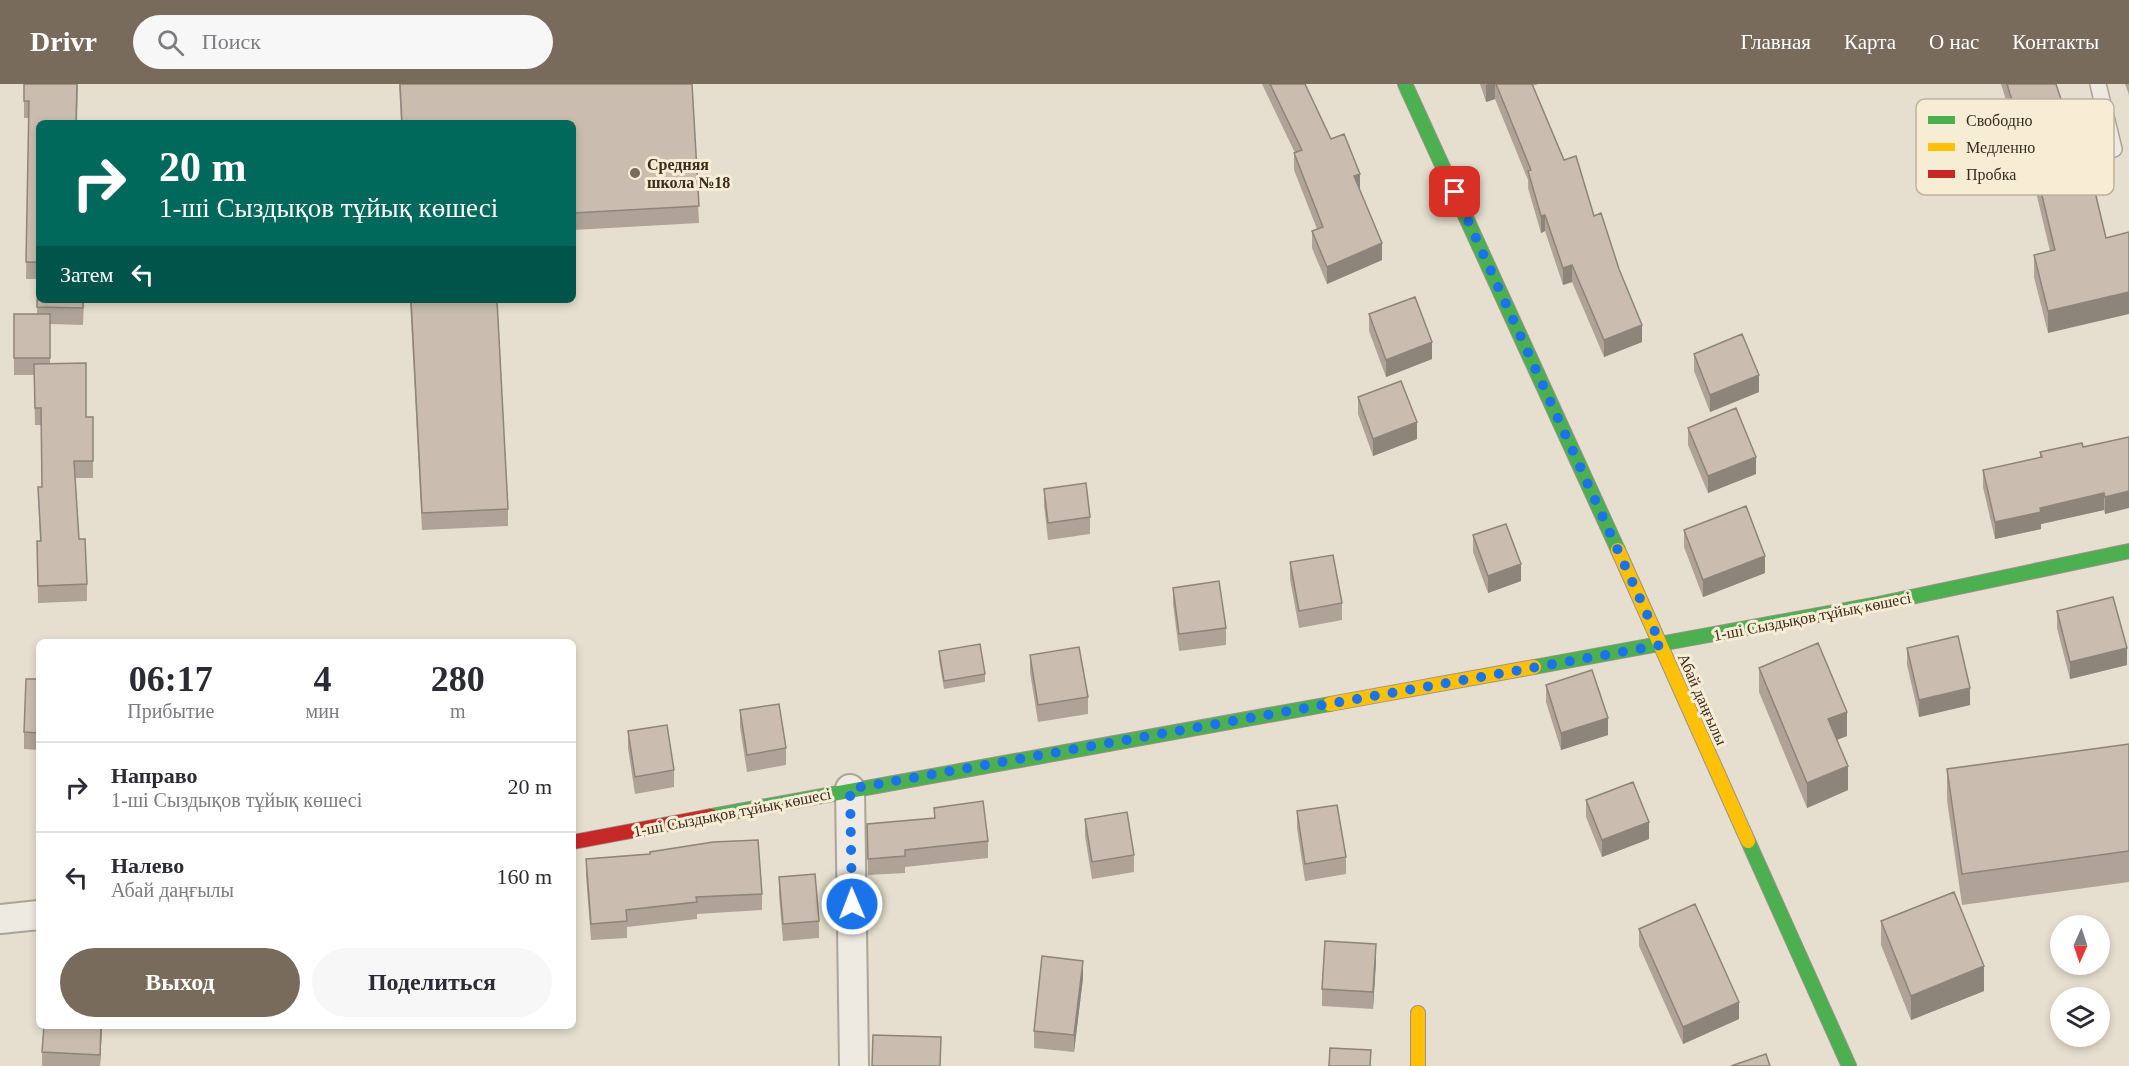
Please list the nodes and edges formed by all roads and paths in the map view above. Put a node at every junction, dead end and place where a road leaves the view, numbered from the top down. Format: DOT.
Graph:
graph roads {
  1 [pos="1406,84"];
  2 [pos="2098,84"];
  3 [pos="2102,99"];
  4 [pos="2129,551"];
  5 [pos="1661,645"];
  6 [pos="850,789"];
  7 [pos="576,841"];
  8 [pos="36,915"];
  9 [pos="0,919"];
  10 [pos="1418,1013"];
  11 [pos="854,1066"];
  12 [pos="1418,1066"];
  13 [pos="1849,1066"];
  1 -- 5 [label="street, Абай даңғылы"];
  2 -- 3 [label="lane"];
  4 -- 5 [label="street, 1-ші Сыздықов тұйық көшесі"];
  5 -- 6 [label="street, 1-ші Сыздықов тұйық көшесі"];
  5 -- 13 [label="street, Абай даңғылы"];
  6 -- 7 [label="street, 1-ші Сыздықов тұйық көшесі"];
  6 -- 11 [label="street"];
  8 -- 9 [label="street"];
  10 -- 12 [label="street"];
}
